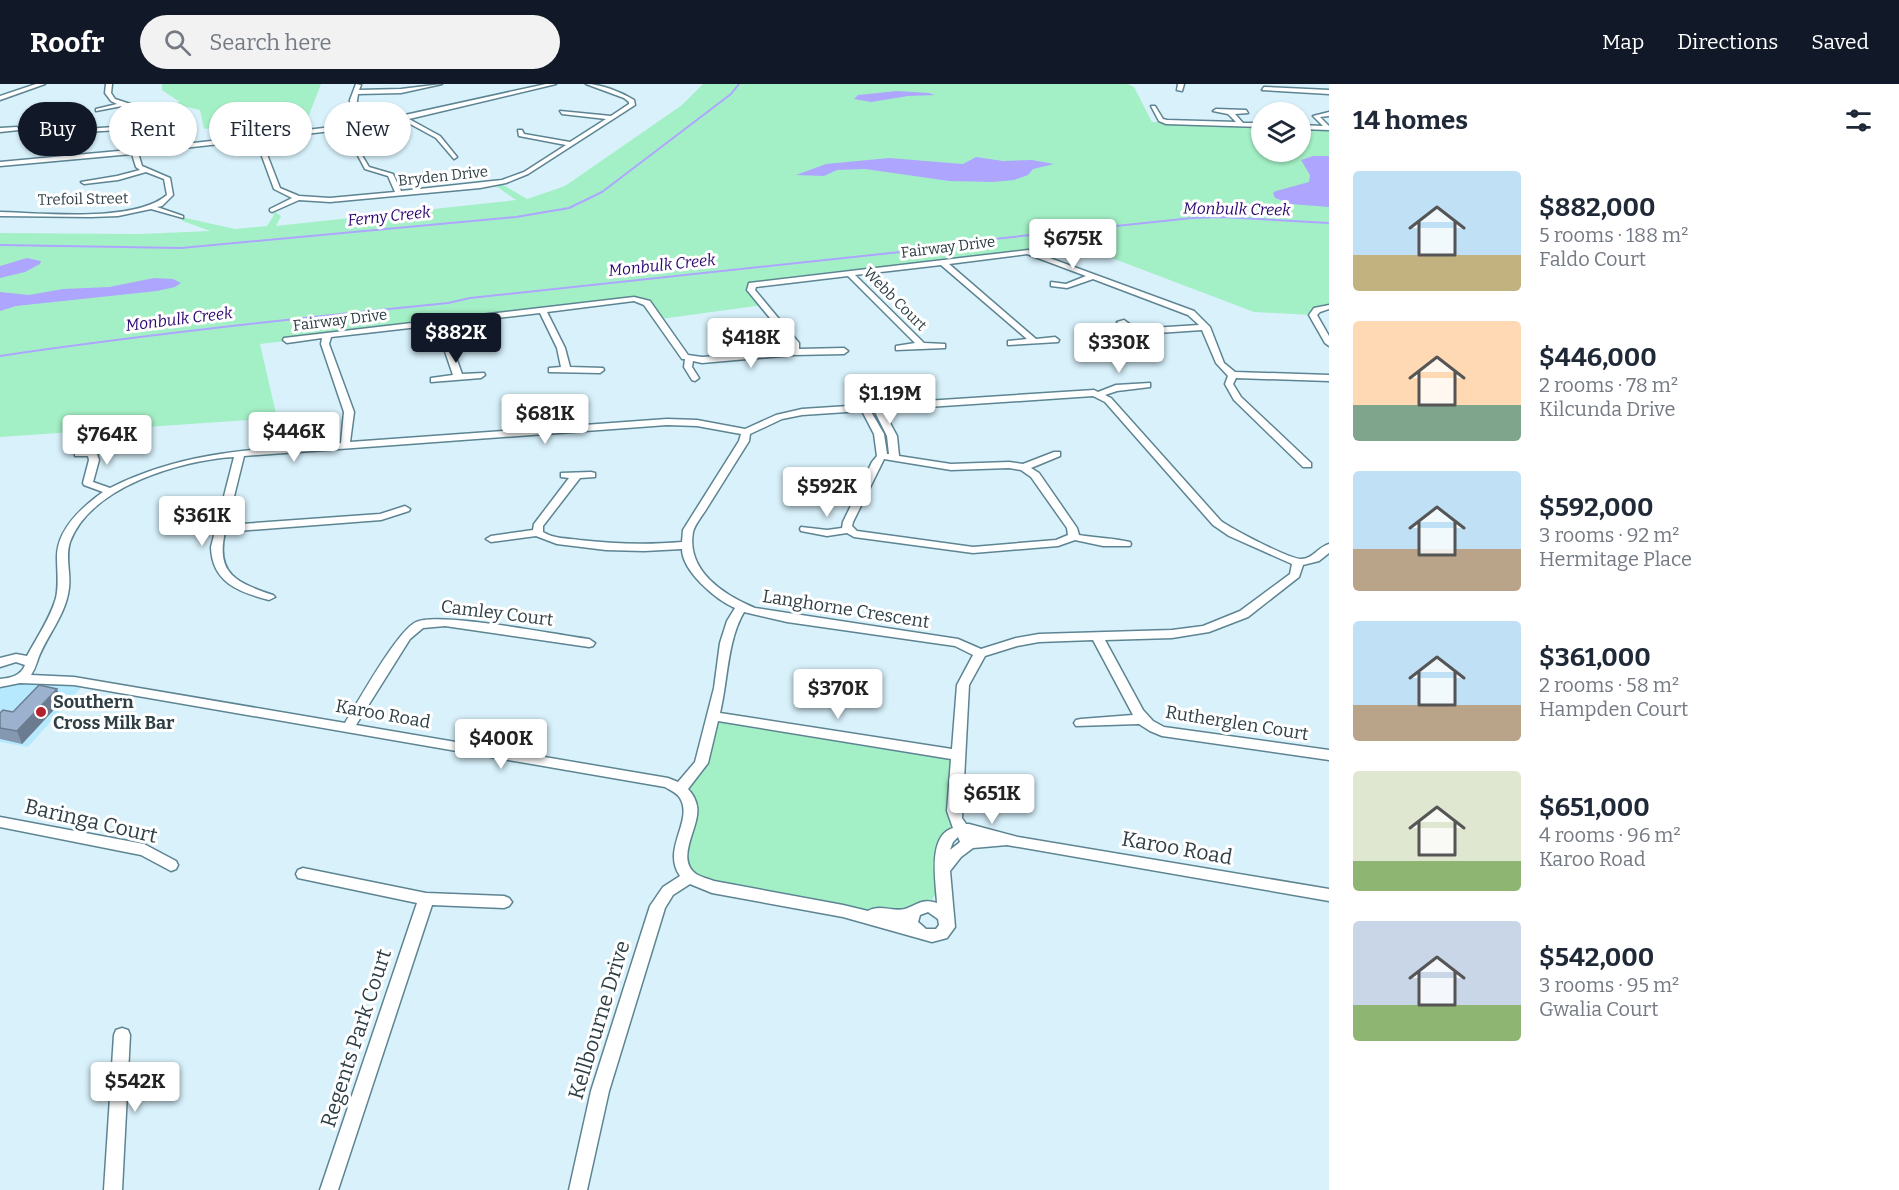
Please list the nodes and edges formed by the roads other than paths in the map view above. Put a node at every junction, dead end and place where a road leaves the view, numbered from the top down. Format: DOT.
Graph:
graph roads {
  1 [pos="42,84"];
  2 [pos="109,84"];
  3 [pos="359,84"];
  4 [pos="439,84"];
  5 [pos="553,84"];
  6 [pos="589,84"];
  7 [pos="1262,88"];
  8 [pos="356,92"];
  9 [pos="1329,92"];
  10 [pos="0,96"];
  11 [pos="119,102"];
  12 [pos="354,102"];
  13 [pos="109,107"];
  14 [pos="1153,107"];
  15 [pos="98,110"];
  16 [pos="1216,111"];
  17 [pos="562,112"];
  18 [pos="1230,112"];
  19 [pos="1246,112"];
  20 [pos="1329,114"];
  21 [pos="411,116"];
  22 [pos="612,118"];
  23 [pos="411,122"];
  24 [pos="1241,124"];
  25 [pos="1251,124"];
  26 [pos="1311,127"];
  27 [pos="1329,128"];
  28 [pos="17,129"];
  29 [pos="0,130"];
  30 [pos="520,131"];
  31 [pos="572,144"];
  32 [pos="109,154"];
  33 [pos="136,156"];
  34 [pos="265,156"];
  35 [pos="360,156"];
  36 [pos="454,157"];
  37 [pos="0,164"];
  38 [pos="145,170"];
  39 [pos="84,182"];
  40 [pos="399,194"];
  41 [pos="298,198"];
  42 [pos="153,208"];
  43 [pos="272,210"];
  44 [pos="0,214"];
  45 [pos="181,217"];
  46 [pos="940,261"];
  47 [pos="849,273"];
  48 [pos="1095,276"];
  49 [pos="1054,284"];
  50 [pos="1328,308"];
  51 [pos="542,309"];
  52 [pos="440,321"];
  53 [pos="1120,322"];
  54 [pos="1206,327"];
  55 [pos="1134,332"];
  56 [pos="327,337"];
  57 [pos="287,340"];
  58 [pos="1055,340"];
  59 [pos="1034,341"];
  60 [pos="1146,341"];
  61 [pos="1011,343"];
  62 [pos="1329,343"];
  63 [pos="922,345"];
  64 [pos="942,346"];
  65 [pos="899,348"];
  66 [pos="844,351"];
  67 [pos="794,352"];
  68 [pos="689,359"];
  69 [pos="566,369"];
  70 [pos="552,370"];
  71 [pos="600,370"];
  72 [pos="481,375"];
  73 [pos="1233,375"];
  74 [pos="458,377"];
  75 [pos="695,378"];
  76 [pos="1329,378"];
  77 [pos="434,380"];
  78 [pos="1147,385"];
  79 [pos="1100,394"];
  80 [pos="878,406"];
  81 [pos="864,407"];
  82 [pos="746,432"];
  83 [pos="345,446"];
  84 [pos="102,447"];
  85 [pos="92,453"];
  86 [pos="240,453"];
  87 [pos="78,454"];
  88 [pos="1057,454"];
  89 [pos="882,456"];
  90 [pos="894,458"];
  91 [pos="1309,466"];
  92 [pos="1024,467"];
  93 [pos="565,475"];
  94 [pos="577,475"];
  95 [pos="591,475"];
  96 [pos="112,492"];
  97 [pos="405,509"];
  98 [pos="221,529"];
  99 [pos="805,529"];
  100 [pos="849,531"];
  101 [pos="538,533"];
  102 [pos="1074,537"];
  103 [pos="491,539"];
  104 [pos="1126,544"];
  105 [pos="685,546"];
  106 [pos="1329,547"];
  107 [pos="1298,563"];
  108 [pos="270,597"];
  109 [pos="741,608"];
  110 [pos="43,635"];
  111 [pos="1097,637"];
  112 [pos="592,644"];
  113 [pos="980,653"];
  114 [pos="3,661"];
  115 [pos="30,664"];
  116 [pos="74,681"];
  117 [pos="7,683"];
  118 [pos="714,716"];
  119 [pos="1142,720"];
  120 [pos="1082,723"];
  121 [pos="348,728"];
  122 [pos="958,755"];
  123 [pos="1329,755"];
  124 [pos="681,788"];
  125 [pos="0,822"];
  126 [pos="965,837"];
  127 [pos="171,864"];
  128 [pos="303,874"];
  129 [pos="943,876"];
  130 [pos="690,877"];
  131 [pos="1329,895"];
  132 [pos="426,900"];
  133 [pos="504,902"];
  134 [pos="927,906"];
  135 [pos="843,911"];
  136 [pos="911,915"];
  137 [pos="945,916"];
  138 [pos="916,930"];
  139 [pos="122,1035"];
  140 [pos="113,1190"];
  141 [pos="328,1190"];
  142 [pos="578,1190"];
  1 -- 10 [label="street"];
  2 -- 11 [label="street"];
  3 -- 8 [label="street"];
  4 -- 8 [label="street"];
  5 -- 21 [label="street"];
  6 -- 22 [label="street, Bryden Drive"];
  7 -- 9 [label="street"];
  8 -- 12 [label="street"];
  13 -- 15 [label="street"];
  14 -- 24 [label="street"];
  16 -- 18 [label="street"];
  17 -- 22 [label="street"];
  18 -- 19 [label="street"];
  18 -- 24 [label="street"];
  20 -- 27 [label="street"];
  22 -- 31 [label="street, Bryden Drive"];
  23 -- 36 [label="street"];
  24 -- 25 [label="street"];
  26 -- 27 [label="street"];
  28 -- 29 [label="street"];
  30 -- 31 [label="street"];
  31 -- 40 [label="street, Bryden Drive"];
  32 -- 37 [label="street"];
  33 -- 38 [label="street, Trefoil Street"];
  34 -- 41 [label="street"];
  35 -- 40 [label="street"];
  38 -- 39 [label="street"];
  38 -- 42 [label="street, Trefoil Street"];
  40 -- 41 [label="street, Bryden Drive"];
  41 -- 43 [label="street"];
  42 -- 44 [label="street, Trefoil Street"];
  42 -- 45 [label="street"];
  46 -- 47 [label="street, Fairway Drive"];
  46 -- 48 [label="street, Fairway Drive"];
  46 -- 59 [label="street"];
  47 -- 63 [label="street, Webb Court"];
  47 -- 67 [label="street, Fairway Drive"];
  48 -- 49 [label="street"];
  48 -- 54 [label="street, Fairway Drive"];
  50 -- 62 [label="street"];
  51 -- 52 [label="street, Fairway Drive"];
  51 -- 68 [label="street, Fairway Drive"];
  51 -- 69 [label="street"];
  52 -- 56 [label="street, Fairway Drive"];
  52 -- 74 [label="street"];
  53 -- 55 [label="street"];
  54 -- 55 [label="street"];
  54 -- 73 [label="street"];
  55 -- 60 [label="street"];
  56 -- 57 [label="street, Fairway Drive"];
  56 -- 83 [label="street"];
  58 -- 59 [label="street"];
  59 -- 61 [label="street"];
  63 -- 64 [label="street, Webb Court"];
  63 -- 65 [label="street, Webb Court"];
  66 -- 67 [label="street"];
  67 -- 68 [label="street"];
  68 -- 75 [label="street, Fairway Drive"];
  69 -- 70 [label="street"];
  69 -- 71 [label="street"];
  72 -- 74 [label="street"];
  73 -- 76 [label="street"];
  73 -- 91 [label="street"];
  74 -- 77 [label="street"];
  78 -- 79 [label="street"];
  79 -- 80 [label="street"];
  79 -- 107 [label="street"];
  80 -- 81 [label="street"];
  80 -- 90 [label="street"];
  81 -- 82 [label="street"];
  81 -- 89 [label="street"];
  82 -- 83 [label="street"];
  82 -- 105 [label="street"];
  83 -- 86 [label="street"];
  84 -- 85 [label="street"];
  85 -- 87 [label="street"];
  85 -- 96 [label="street"];
  86 -- 96 [label="street"];
  86 -- 98 [label="street"];
  88 -- 92 [label="street"];
  89 -- 90 [label="street"];
  89 -- 100 [label="street"];
  90 -- 92 [label="street"];
  92 -- 102 [label="street"];
  93 -- 94 [label="street"];
  94 -- 95 [label="street"];
  94 -- 101 [label="street"];
  96 -- 110 [label="street"];
  97 -- 98 [label="street"];
  98 -- 108 [label="street"];
  99 -- 100 [label="street"];
  100 -- 102 [label="street"];
  101 -- 103 [label="street"];
  101 -- 105 [label="street"];
  102 -- 104 [label="street"];
  105 -- 109 [label="street, Langhorne Crescent"];
  106 -- 107 [label="street"];
  107 -- 111 [label="street"];
  109 -- 113 [label="street, Langhorne Crescent"];
  109 -- 118 [label="street"];
  110 -- 114 [label="street"];
  110 -- 115 [label="street"];
  111 -- 113 [label="street"];
  111 -- 119 [label="street, Rutherglen Court"];
  112 -- 121 [label="street, Camley Court"];
  113 -- 122 [label="street"];
  114 -- 115 [label="street, Karoo Road"];
  115 -- 116 [label="street, Karoo Road"];
  115 -- 117 [label="street"];
  116 -- 117 [label="street, Karoo Road"];
  116 -- 121 [label="street, Karoo Road"];
  118 -- 122 [label="street"];
  118 -- 124 [label="street"];
  119 -- 120 [label="street, Rutherglen Court"];
  119 -- 123 [label="street, Rutherglen Court"];
  121 -- 124 [label="street, Karoo Road"];
  122 -- 126 [label="street"];
  124 -- 130 [label="street"];
  125 -- 127 [label="street, Baringa Court"];
  126 -- 129 [label="street"];
  126 -- 131 [label="street, Karoo Road"];
  128 -- 132 [label="street"];
  129 -- 134 [label="street"];
  129 -- 137 [label="street"];
  130 -- 135 [label="street"];
  130 -- 142 [label="street, Kellbourne Drive"];
  132 -- 133 [label="street"];
  132 -- 141 [label="street, Regents Park Court"];
  134 -- 136 [label="street"];
  134 -- 137 [label="street"];
  135 -- 136 [label="street"];
  135 -- 138 [label="street"];
  136 -- 138 [label="street"];
  137 -- 138 [label="street"];
  139 -- 140 [label="street"];
}
